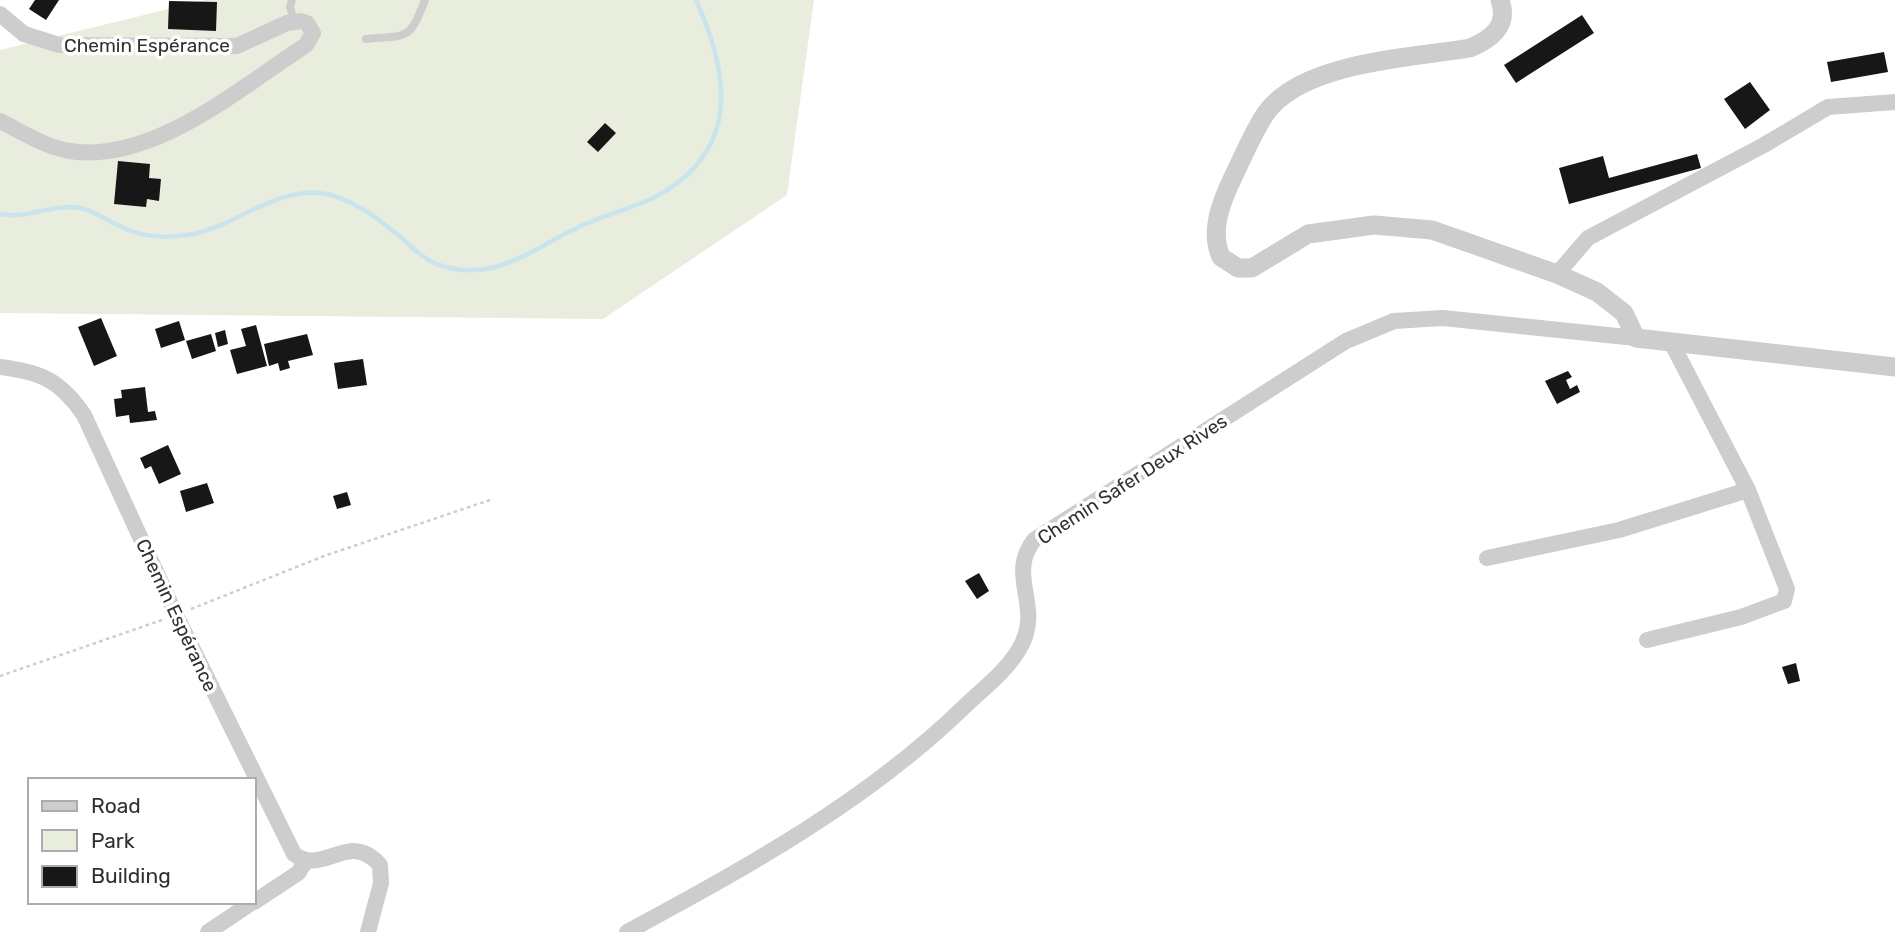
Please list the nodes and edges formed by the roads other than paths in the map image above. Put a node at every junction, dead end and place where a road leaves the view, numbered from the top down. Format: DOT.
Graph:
graph roads {
  1 [pos="292,0"];
  2 [pos="425,0"];
  3 [pos="1500,0"];
  4 [pos="0,14"];
  5 [pos="294,21"];
  6 [pos="366,39"];
  7 [pos="1895,102"];
  8 [pos="0,121"];
  9 [pos="1557,274"];
  10 [pos="1636,338"];
  11 [pos="1671,342"];
  12 [pos="0,367"];
  13 [pos="1895,367"];
  14 [pos="1748,490"];
  15 [pos="1487,558"];
  16 [pos="1647,640"];
  17 [pos="306,861"];
  18 [pos="256,900"];
  19 [pos="250,904"];
  20 [pos="208,932"];
  21 [pos="368,932"];
  22 [pos="627,932"];
  1 -- 5 [label="lane"];
  2 -- 6 [label="lane"];
  3 -- 9 [label="street"];
  4 -- 5 [label="street, Chemin Espérance"];
  5 -- 8 [label="street"];
  7 -- 9 [label="street"];
  9 -- 10 [label="street"];
  10 -- 11 [label="street"];
  10 -- 22 [label="street, Chemin Safer Deux Rives"];
  11 -- 13 [label="street"];
  11 -- 14 [label="street"];
  12 -- 17 [label="street, Chemin Espérance"];
  14 -- 15 [label="street"];
  14 -- 16 [label="street"];
  17 -- 18 [label="street"];
  17 -- 21 [label="street"];
  19 -- 20 [label="street"];
}
